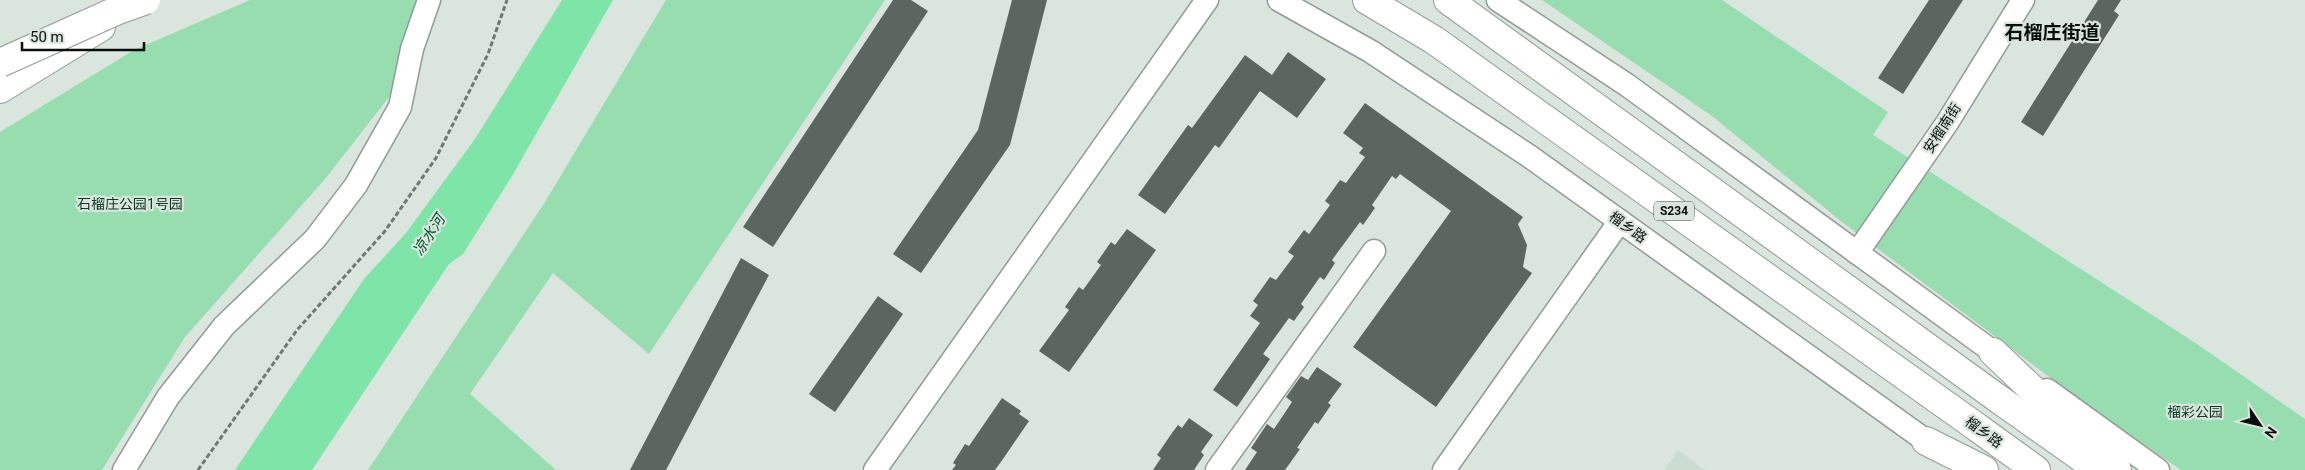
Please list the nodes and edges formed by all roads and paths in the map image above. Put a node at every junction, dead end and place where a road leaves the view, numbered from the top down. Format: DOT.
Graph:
graph roads {
  1 [pos="134,0"];
  2 [pos="146,0"];
  3 [pos="429,0"];
  4 [pos="507,0"];
  5 [pos="1207,0"];
  6 [pos="1279,0"];
  7 [pos="1367,0"];
  8 [pos="1448,0"];
  9 [pos="1498,0"];
  10 [pos="2023,0"];
  11 [pos="0,63"];
  12 [pos="0,89"];
  13 [pos="1620,221"];
  14 [pos="1374,251"];
  15 [pos="1857,253"];
  16 [pos="1993,352"];
  17 [pos="1926,441"];
  18 [pos="124,470"];
  19 [pos="198,470"];
  20 [pos="875,470"];
  21 [pos="1218,470"];
  22 [pos="1444,470"];
  23 [pos="1966,470"];
  24 [pos="1984,470"];
  25 [pos="2036,470"];
  26 [pos="2099,470"];
  27 [pos="2117,470"];
  28 [pos="2158,470"];
  1 -- 12 [label="main road"];
  2 -- 11 [label="main road, bridge"];
  3 -- 18 [label="street"];
  4 -- 19 [label="path"];
  5 -- 20 [label="street"];
  6 -- 13 [label="street, 榴乡路"];
  7 -- 25 [label="main road, 榴乡路 / S234"];
  8 -- 26 [label="main road, S234"];
  9 -- 15 [label="street"];
  10 -- 15 [label="street, 安榴南街"];
  13 -- 17 [label="street, 榴乡路"];
  13 -- 22 [label="street"];
  14 -- 21 [label="street"];
  15 -- 16 [label="street"];
  16 -- 27 [label="main road"];
  16 -- 28 [label="street"];
  17 -- 23 [label="street, 榴乡路"];
  17 -- 24 [label="main road"];
}
